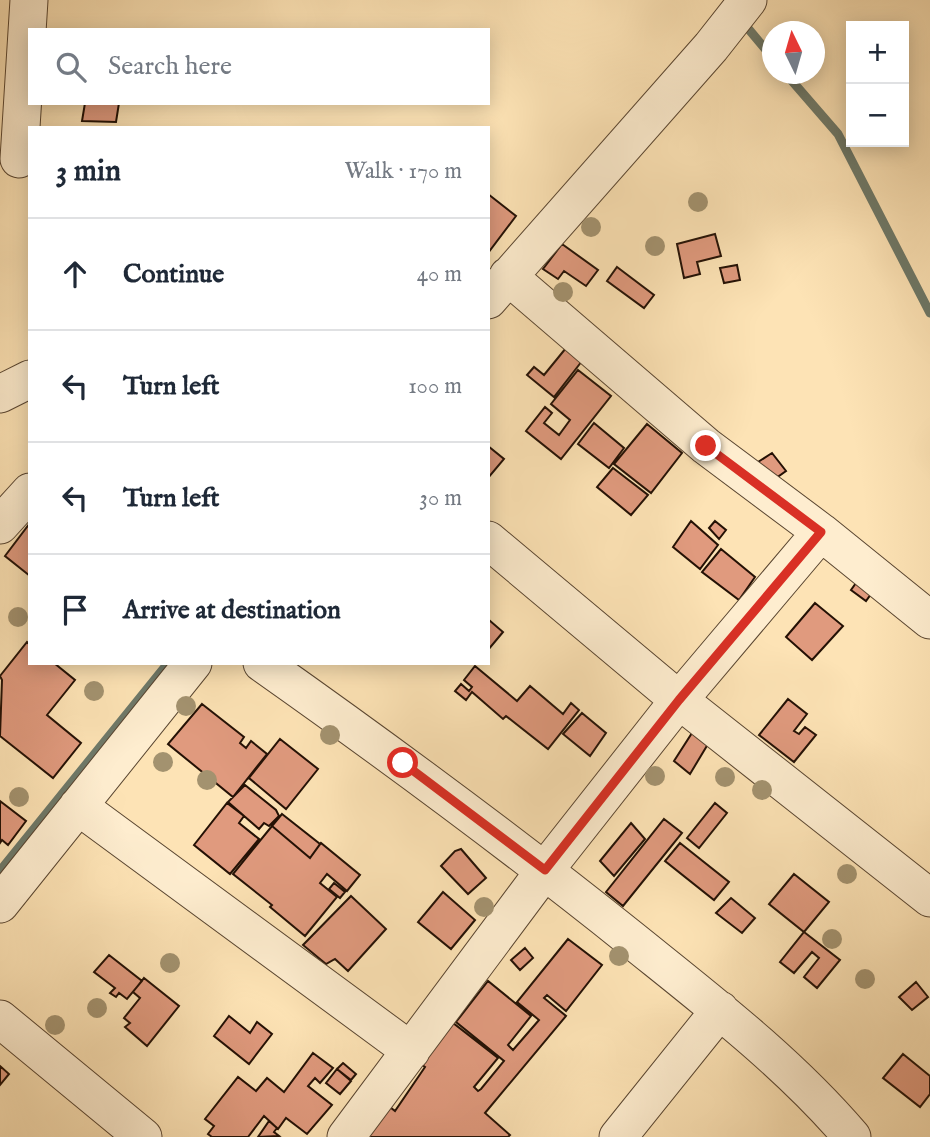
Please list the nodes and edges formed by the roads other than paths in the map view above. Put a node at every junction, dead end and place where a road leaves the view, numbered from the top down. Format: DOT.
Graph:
graph roads {
  1 [pos="29,0"];
  2 [pos="748,0"];
  3 [pos="16,159"];
  4 [pos="498,288"];
  5 [pos="28,380"];
  6 [pos="0,394"];
  7 [pos="28,494"];
  8 [pos="0,524"];
  9 [pos="821,532"];
  10 [pos="490,542"];
  11 [pos="930,620"];
  12 [pos="191,665"];
  13 [pos="265,665"];
  14 [pos="679,700"];
  15 [pos="78,806"];
  16 [pos="545,870"];
  17 [pos="930,898"];
  18 [pos="0,904"];
  19 [pos="720,1010"];
  20 [pos="0,1019"];
  21 [pos="411,1051"];
  22 [pos="119,1129"];
  23 [pos="346,1137"];
  24 [pos="618,1137"];
  25 [pos="852,1137"];
  1 -- 3 [label="street"];
  2 -- 4 [label="street"];
  4 -- 9 [label="street"];
  5 -- 6 [label="street"];
  7 -- 8 [label="street"];
  9 -- 11 [label="street"];
  9 -- 14 [label="street"];
  10 -- 14 [label="street"];
  12 -- 15 [label="street"];
  13 -- 16 [label="street"];
  14 -- 16 [label="street"];
  14 -- 17 [label="street"];
  15 -- 18 [label="street"];
  15 -- 21 [label="street"];
  16 -- 19 [label="street"];
  16 -- 21 [label="street"];
  19 -- 24 [label="street"];
  19 -- 25 [label="street"];
  20 -- 22 [label="street"];
  21 -- 23 [label="street"];
}
